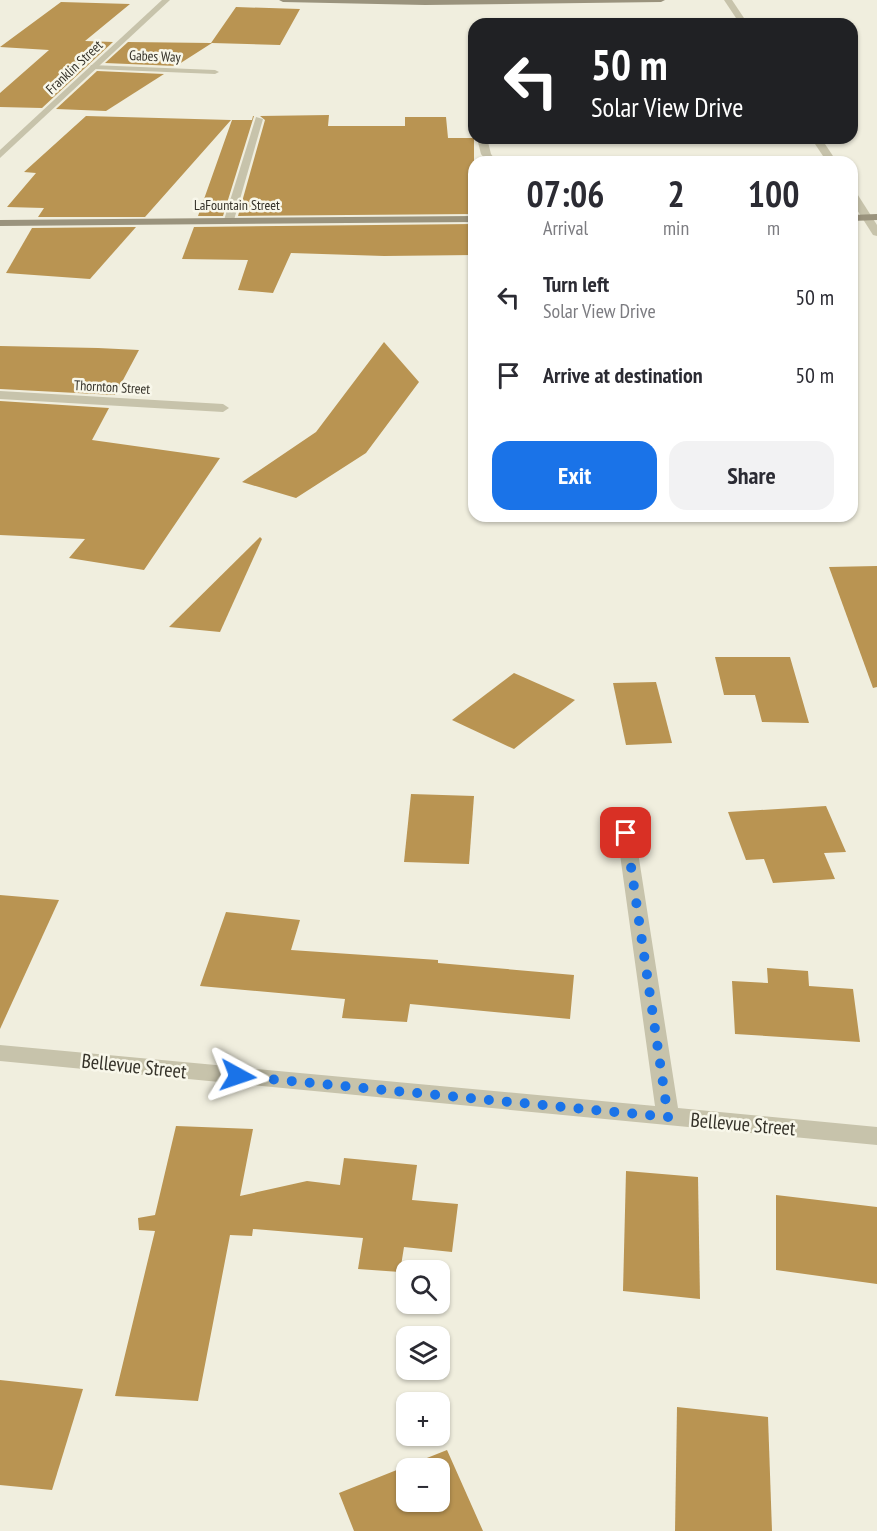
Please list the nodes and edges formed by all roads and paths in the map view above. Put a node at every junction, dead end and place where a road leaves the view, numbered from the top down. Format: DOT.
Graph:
graph roads {
  1 [pos="166,0"];
  2 [pos="283,0"];
  3 [pos="661,0"];
  4 [pos="728,0"];
  5 [pos="561,1"];
  6 [pos="740,18"];
  7 [pos="94,67"];
  8 [pos="215,72"];
  9 [pos="259,119"];
  10 [pos="0,155"];
  11 [pos="858,201"];
  12 [pos="872,218"];
  13 [pos="468,219"];
  14 [pos="229,220"];
  15 [pos="0,223"];
  16 [pos="877,233"];
  17 [pos="0,395"];
  18 [pos="223,408"];
  19 [pos="626,833"];
  20 [pos="0,1053"];
  21 [pos="668,1117"];
  22 [pos="877,1136"];
  1 -- 7 [label="street, Franklin Street"];
  2 -- 5 [label="street"];
  3 -- 5 [label="street"];
  4 -- 6 [label="street"];
  7 -- 8 [label="street, Gabes Way"];
  7 -- 10 [label="street, Franklin Street"];
  9 -- 14 [label="street"];
  11 -- 12 [label="street"];
  12 -- 16 [label="street"];
  13 -- 14 [label="street, LaFountain Street"];
  14 -- 15 [label="street, LaFountain Street"];
  17 -- 18 [label="street, Thornton Street"];
  19 -- 21 [label="street"];
  20 -- 21 [label="street, Bellevue Street"];
  21 -- 22 [label="street, Bellevue Street"];
}
